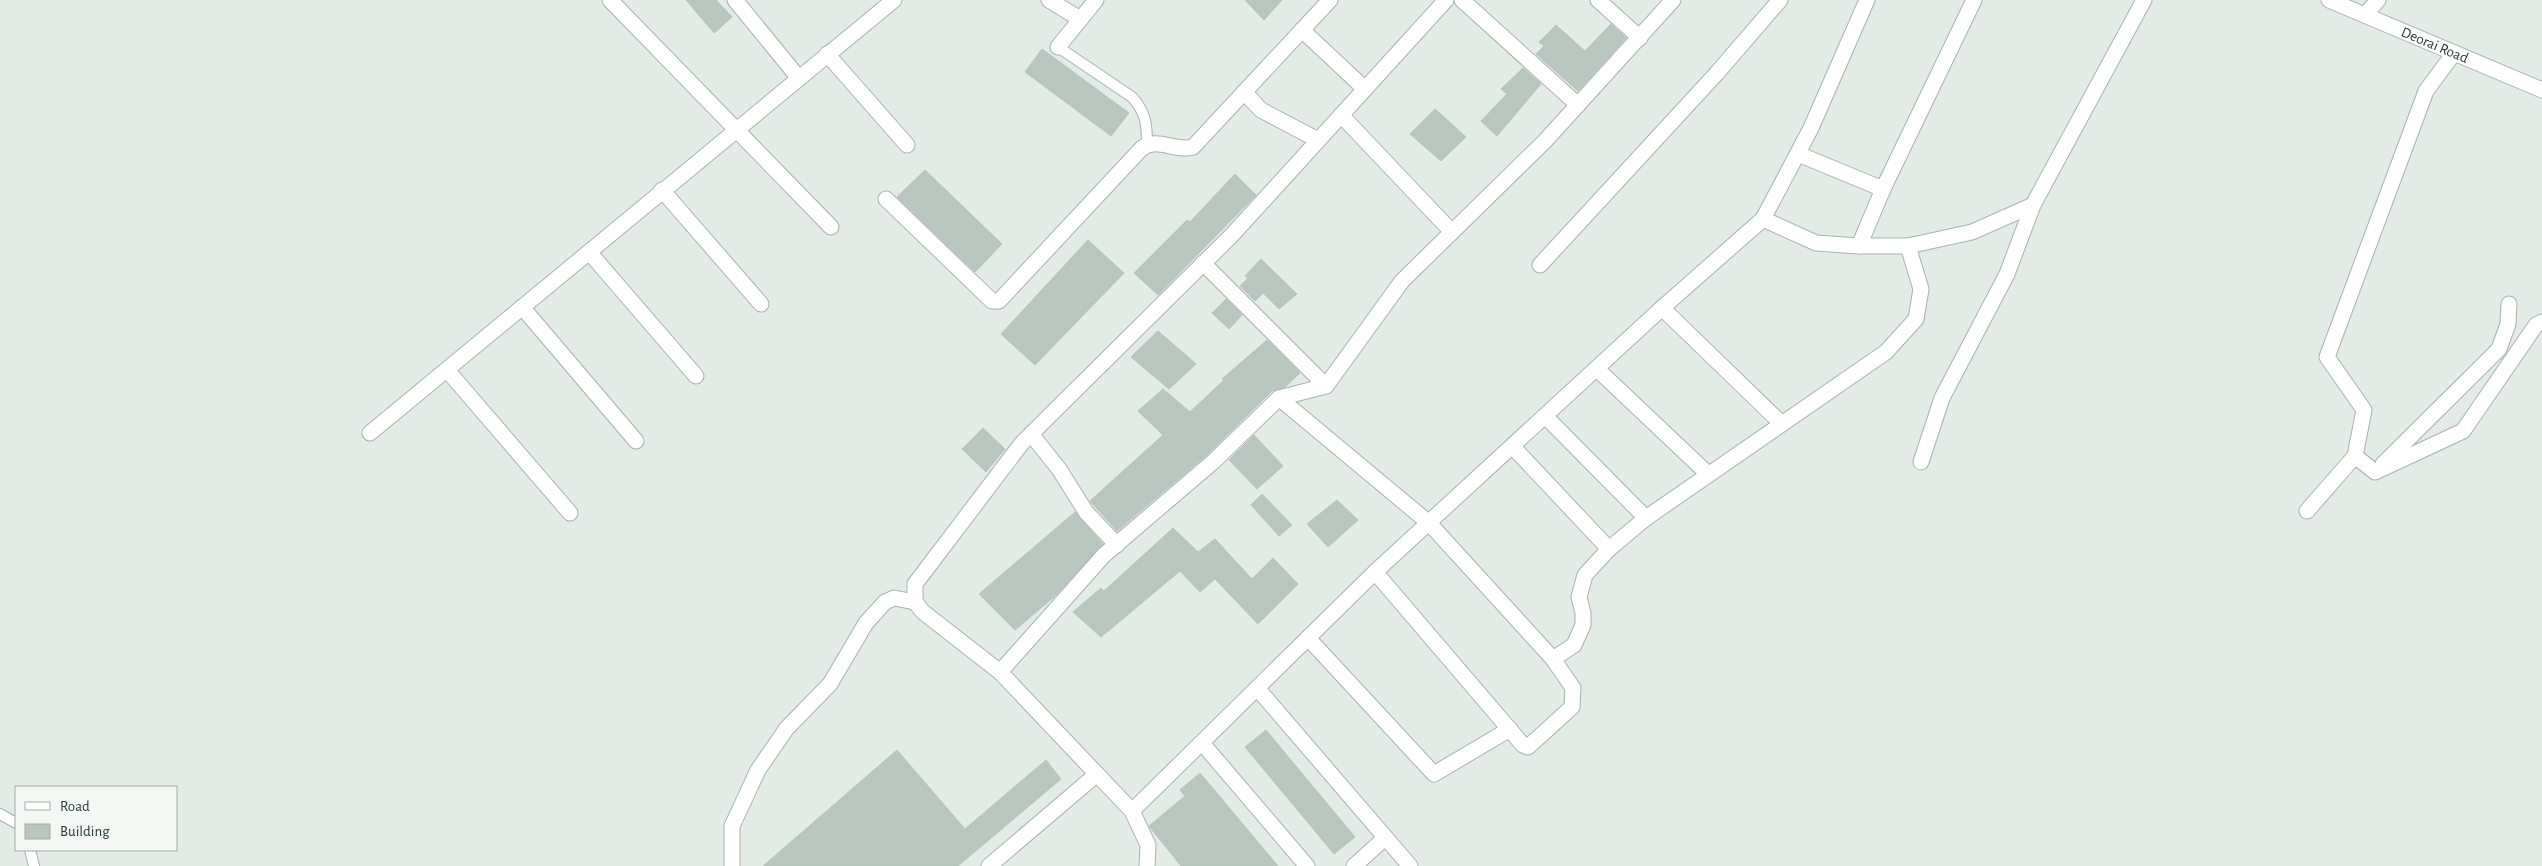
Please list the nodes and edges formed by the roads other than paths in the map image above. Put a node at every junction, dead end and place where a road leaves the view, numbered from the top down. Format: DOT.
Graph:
graph roads {
  1 [pos="610,0"];
  2 [pos="734,0"];
  3 [pos="894,0"];
  4 [pos="1049,0"];
  5 [pos="1096,0"];
  6 [pos="1446,0"];
  7 [pos="1462,0"];
  8 [pos="1598,0"];
  9 [pos="1673,0"];
  10 [pos="1780,0"];
  11 [pos="1868,0"];
  12 [pos="1974,0"];
  13 [pos="2144,0"];
  14 [pos="2329,0"];
  15 [pos="2378,0"];
  16 [pos="1322,2"];
  17 [pos="876,5"];
  18 [pos="2365,15"];
  19 [pos="1080,19"];
  20 [pos="1302,30"];
  21 [pos="1640,38"];
  22 [pos="1058,47"];
  23 [pos="2454,53"];
  24 [pos="827,54"];
  25 [pos="798,77"];
  26 [pos="1364,89"];
  27 [pos="2542,90"];
  28 [pos="1244,92"];
  29 [pos="1578,105"];
  30 [pos="1341,115"];
  31 [pos="736,129"];
  32 [pos="1318,140"];
  33 [pos="1147,144"];
  34 [pos="907,145"];
  35 [pos="1798,154"];
  36 [pos="1883,188"];
  37 [pos="662,190"];
  38 [pos="886,199"];
  39 [pos="2033,206"];
  40 [pos="1763,219"];
  41 [pos="831,227"];
  42 [pos="1452,232"];
  43 [pos="1859,246"];
  44 [pos="1908,246"];
  45 [pos="589,252"];
  46 [pos="1203,263"];
  47 [pos="1540,265"];
  48 [pos="761,304"];
  49 [pos="2509,304"];
  50 [pos="522,307"];
  51 [pos="1662,308"];
  52 [pos="2542,322"];
  53 [pos="1597,369"];
  54 [pos="447,370"];
  55 [pos="696,376"];
  56 [pos="1326,386"];
  57 [pos="1280,398"];
  58 [pos="1545,416"];
  59 [pos="1782,424"];
  60 [pos="370,433"];
  61 [pos="1031,434"];
  62 [pos="636,441"];
  63 [pos="1513,447"];
  64 [pos="2354,456"];
  65 [pos="1921,462"];
  66 [pos="2375,472"];
  67 [pos="1708,474"];
  68 [pos="2307,511"];
  69 [pos="570,513"];
  70 [pos="1646,518"];
  71 [pos="1429,523"];
  72 [pos="1117,545"];
  73 [pos="1609,550"];
  74 [pos="1375,572"];
  75 [pos="915,602"];
  76 [pos="1308,638"];
  77 [pos="1553,659"];
  78 [pos="1000,672"];
  79 [pos="1258,688"];
  80 [pos="1510,729"];
  81 [pos="1202,743"];
  82 [pos="1097,774"];
  83 [pos="1132,811"];
  84 [pos="0,814"];
  85 [pos="15,822"];
  86 [pos="1385,838"];
  87 [pos="30,851"];
  88 [pos="34,866"];
  89 [pos="732,866"];
  90 [pos="989,866"];
  91 [pos="1147,866"];
  92 [pos="1308,866"];
  93 [pos="1354,866"];
  94 [pos="1410,866"];
  1 -- 31 [label="street"];
  2 -- 25 [label="street"];
  3 -- 17 [label="street"];
  4 -- 19 [label="street"];
  5 -- 19 [label="street"];
  6 -- 26 [label="street"];
  7 -- 29 [label="street"];
  8 -- 21 [label="street"];
  9 -- 21 [label="street"];
  10 -- 47 [label="street"];
  11 -- 35 [label="street"];
  12 -- 36 [label="street"];
  13 -- 39 [label="street"];
  14 -- 18 [label="street, Deorai Road"];
  15 -- 18 [label="street"];
  16 -- 20 [label="street"];
  17 -- 24 [label="street"];
  18 -- 23 [label="street, Deorai Road"];
  19 -- 22 [label="street"];
  20 -- 26 [label="street"];
  20 -- 28 [label="street"];
  21 -- 29 [label="street"];
  22 -- 33 [label="lane"];
  23 -- 27 [label="street, Deorai Road"];
  23 -- 64 [label="street"];
  24 -- 25 [label="street"];
  24 -- 34 [label="street"];
  25 -- 31 [label="street"];
  26 -- 30 [label="street"];
  28 -- 32 [label="street"];
  28 -- 33 [label="street"];
  29 -- 42 [label="street"];
  30 -- 32 [label="street"];
  30 -- 42 [label="street"];
  31 -- 37 [label="street"];
  31 -- 41 [label="street"];
  32 -- 46 [label="street"];
  33 -- 38 [label="street"];
  35 -- 36 [label="street"];
  35 -- 40 [label="street"];
  36 -- 43 [label="street"];
  37 -- 45 [label="street"];
  37 -- 48 [label="street"];
  39 -- 44 [label="street"];
  39 -- 65 [label="street"];
  40 -- 43 [label="street"];
  40 -- 51 [label="street"];
  42 -- 56 [label="street"];
  43 -- 44 [label="street"];
  44 -- 59 [label="street"];
  45 -- 50 [label="street"];
  45 -- 55 [label="street"];
  46 -- 56 [label="street"];
  46 -- 61 [label="street"];
  49 -- 66 [label="street"];
  50 -- 54 [label="street"];
  50 -- 62 [label="street"];
  51 -- 53 [label="street"];
  51 -- 59 [label="street"];
  52 -- 66 [label="street"];
  53 -- 58 [label="street"];
  53 -- 67 [label="street"];
  54 -- 60 [label="street"];
  54 -- 69 [label="street"];
  56 -- 57 [label="street"];
  57 -- 71 [label="street"];
  57 -- 72 [label="street"];
  58 -- 63 [label="street"];
  58 -- 70 [label="street"];
  59 -- 67 [label="street"];
  61 -- 72 [label="street"];
  61 -- 75 [label="street"];
  63 -- 71 [label="street"];
  63 -- 73 [label="street"];
  64 -- 66 [label="street"];
  64 -- 68 [label="street"];
  67 -- 70 [label="street"];
  70 -- 73 [label="street"];
  71 -- 74 [label="street"];
  71 -- 77 [label="street"];
  72 -- 78 [label="street"];
  73 -- 77 [label="street"];
  74 -- 76 [label="street"];
  74 -- 80 [label="street"];
  75 -- 78 [label="street"];
  75 -- 89 [label="street"];
  76 -- 79 [label="street"];
  76 -- 80 [label="street"];
  77 -- 80 [label="street"];
  78 -- 82 [label="street"];
  79 -- 81 [label="street"];
  79 -- 86 [label="street"];
  81 -- 83 [label="street"];
  81 -- 92 [label="street"];
  82 -- 83 [label="street"];
  82 -- 90 [label="street"];
  83 -- 91 [label="street"];
  84 -- 85 [label="lane"];
  86 -- 93 [label="street"];
  86 -- 94 [label="street"];
  87 -- 88 [label="lane"];
}
